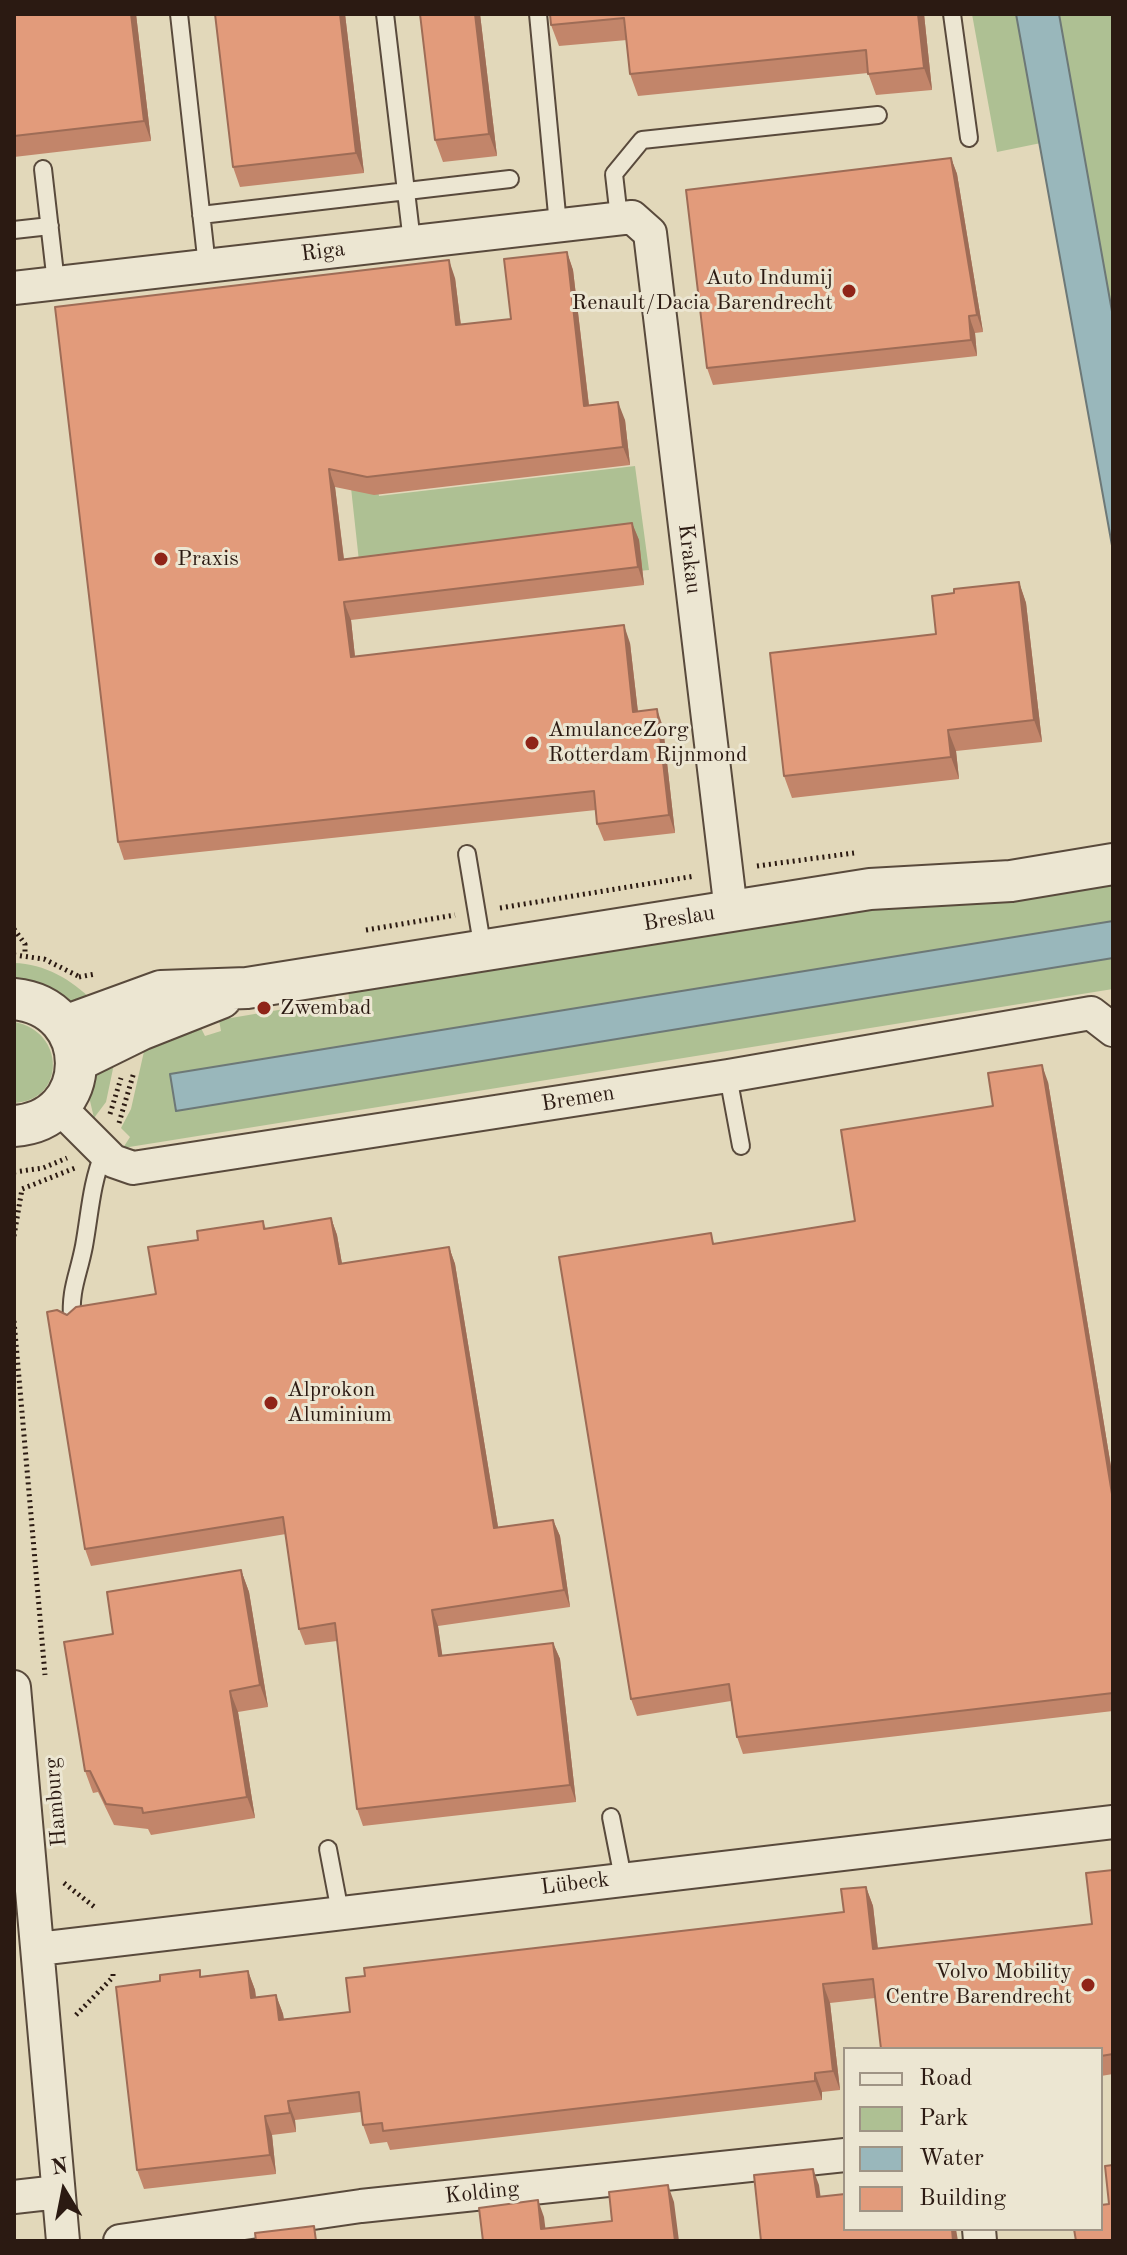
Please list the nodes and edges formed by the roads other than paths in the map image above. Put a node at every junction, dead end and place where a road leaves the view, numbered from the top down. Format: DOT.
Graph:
graph roads {
  1 [pos="179,14"];
  2 [pos="385,14"];
  3 [pos="538,14"];
  4 [pos="952,14"];
  5 [pos="878,115"];
  6 [pos="969,138"];
  7 [pos="43,169"];
  8 [pos="510,179"];
  9 [pos="406,191"];
  10 [pos="201,215"];
  11 [pos="625,218"];
  12 [pos="558,225"];
  13 [pos="50,226"];
  14 [pos="14,230"];
  15 [pos="412,242"];
  16 [pos="207,266"];
  17 [pos="56,283"];
  18 [pos="14,288"];
  19 [pos="467,854"];
  20 [pos="1113,864"];
  21 [pos="731,911"];
  22 [pos="483,950"];
  23 [pos="14,999"];
  24 [pos="1113,1030"];
  25 [pos="71,1044"];
  26 [pos="728,1076"];
  27 [pos="59,1107"];
  28 [pos="15,1132"];
  29 [pos="741,1146"];
  30 [pos="104,1152"];
  31 [pos="72,1321"];
  32 [pos="30,1686"];
  33 [pos="611,1817"];
  34 [pos="1113,1822"];
  35 [pos="328,1849"];
  36 [pos="623,1878"];
  37 [pos="340,1912"];
  38 [pos="38,1949"];
  39 [pos="843,2155"];
  40 [pos="58,2192"];
  41 [pos="14,2197"];
  42 [pos="63,2241"];
  43 [pos="120,2241"];
  1 -- 10 [label="lane"];
  2 -- 9 [label="lane"];
  3 -- 12 [label="lane"];
  4 -- 6 [label="lane"];
  5 -- 11 [label="lane"];
  7 -- 13 [label="lane"];
  8 -- 9 [label="lane"];
  9 -- 10 [label="lane"];
  9 -- 15 [label="lane"];
  10 -- 16 [label="lane"];
  11 -- 12 [label="street, Riga"];
  11 -- 21 [label="street, Krakau"];
  12 -- 15 [label="street, Riga"];
  13 -- 14 [label="lane"];
  13 -- 17 [label="lane"];
  15 -- 16 [label="street, Riga"];
  16 -- 17 [label="street, Riga"];
  17 -- 18 [label="street, Riga"];
  19 -- 22 [label="lane"];
  20 -- 21 [label="street, Breslau"];
  21 -- 22 [label="street, Breslau"];
  22 -- 25 [label="street, Breslau"];
  23 -- 25 [label="street"];
  24 -- 26 [label="street, Bremen"];
  25 -- 27 [label="street"];
  26 -- 29 [label="lane"];
  26 -- 30 [label="street, Bremen"];
  27 -- 28 [label="street"];
  27 -- 30 [label="street, Bremen"];
  30 -- 31 [label="lane"];
  32 -- 38 [label="street, Hamburg"];
  33 -- 36 [label="lane"];
  34 -- 36 [label="street, Lübeck"];
  35 -- 37 [label="lane"];
  36 -- 37 [label="street, Lübeck"];
  37 -- 38 [label="street, Lübeck"];
  38 -- 40 [label="street, Hamburg"];
  39 -- 43 [label="street, Kolding"];
  40 -- 41 [label="street"];
  40 -- 42 [label="street, Hamburg"];
}
